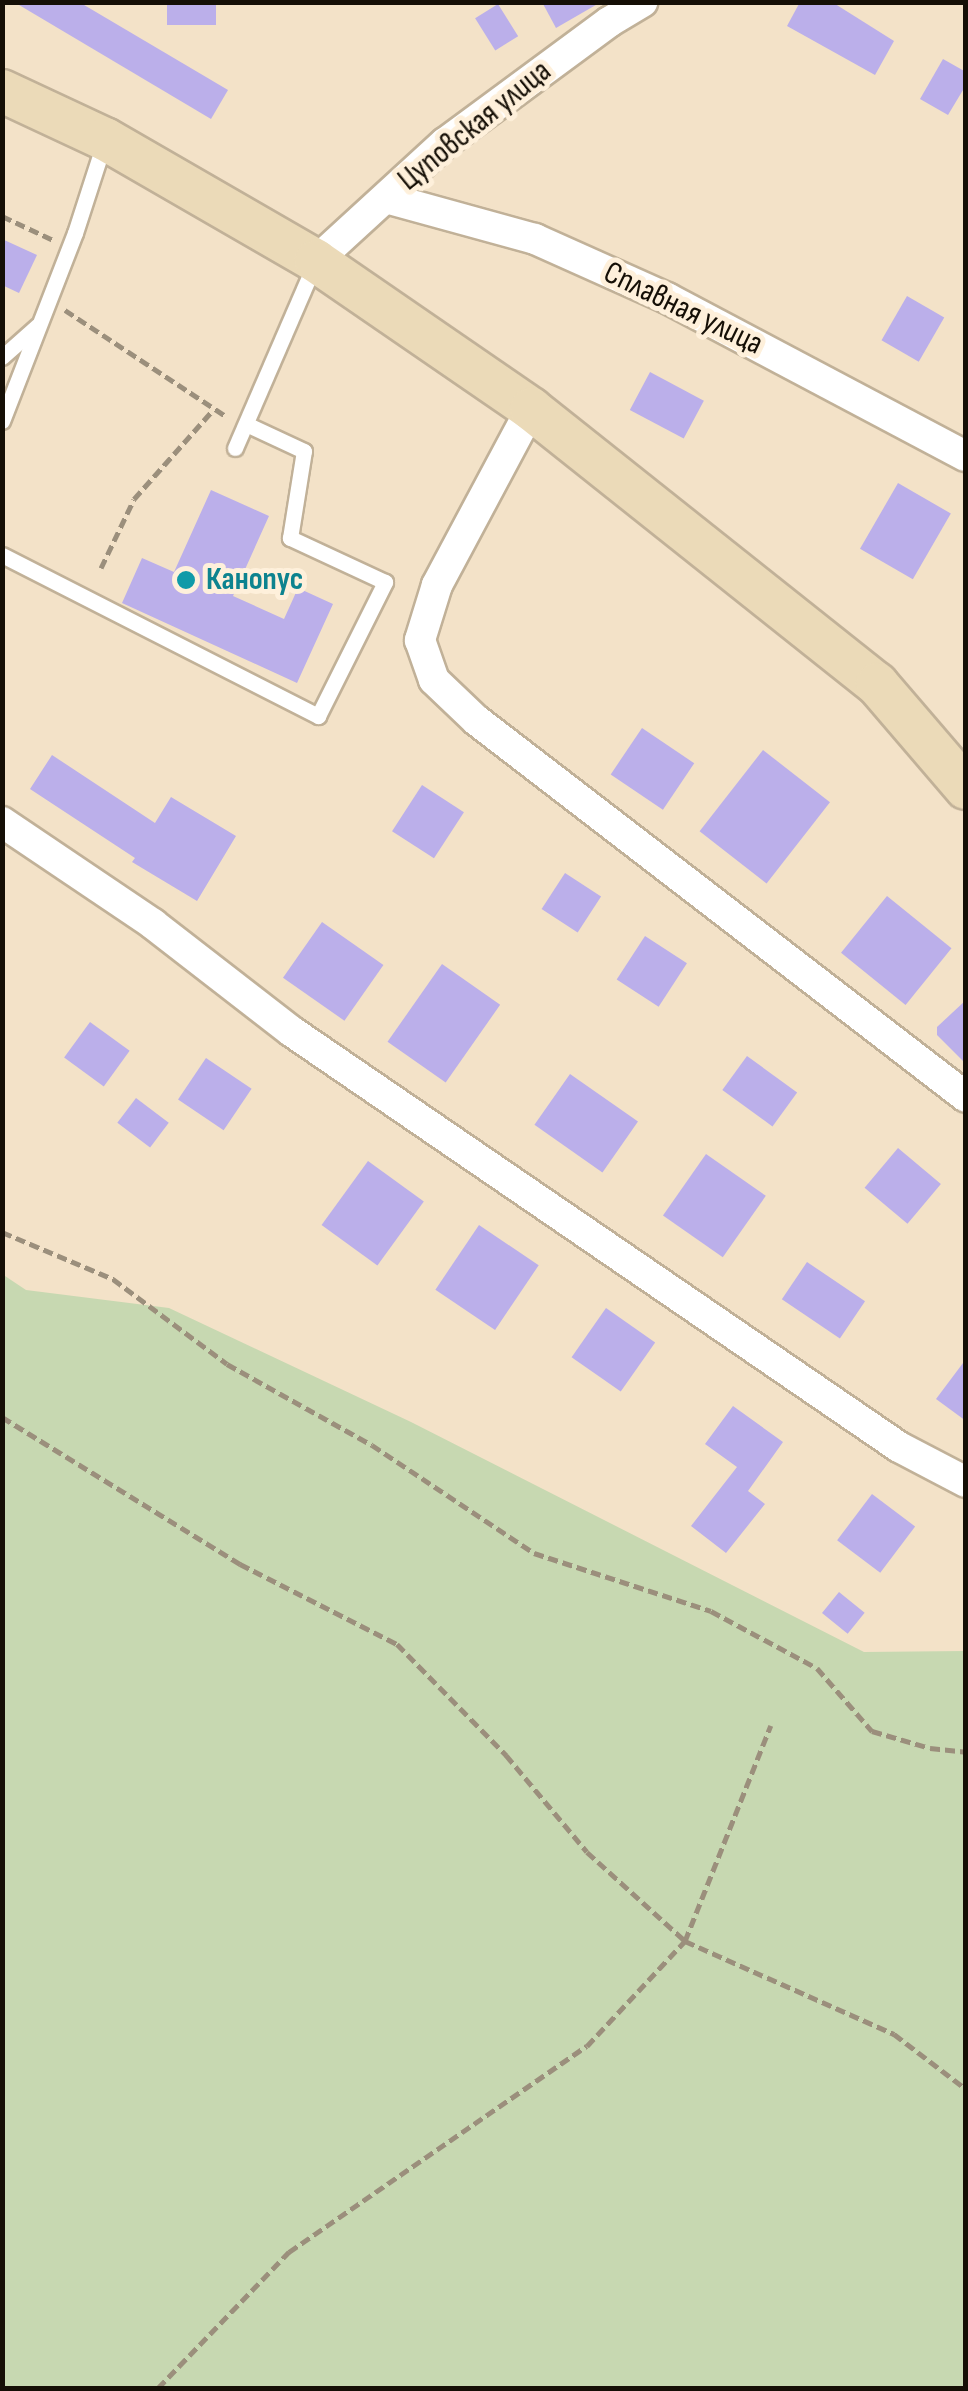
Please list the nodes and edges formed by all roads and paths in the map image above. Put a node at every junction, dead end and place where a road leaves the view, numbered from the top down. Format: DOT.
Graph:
graph roads {
  1 [pos="642,2"];
  2 [pos="2,91"];
  3 [pos="105,139"];
  4 [pos="386,198"];
  5 [pos="2,216"];
  6 [pos="70,248"];
  7 [pos="316,260"];
  8 [pos="50,300"];
  9 [pos="42,321"];
  10 [pos="2,356"];
  11 [pos="532,409"];
  12 [pos="212,411"];
  13 [pos="2,421"];
  14 [pos="246,424"];
  15 [pos="235,448"];
  16 [pos="966,456"];
  17 [pos="2,555"];
  18 [pos="101,568"];
  19 [pos="966,788"];
  20 [pos="2,822"];
  21 [pos="966,1097"];
  22 [pos="2,1232"];
  23 [pos="2,1417"];
  24 [pos="966,1482"];
  25 [pos="771,1725"];
  26 [pos="966,1752"];
  27 [pos="684,1941"];
  28 [pos="966,2089"];
  29 [pos="158,2388"];
  1 -- 4 [label="street, Цуповская улица"];
  2 -- 3 [label="main road"];
  3 -- 6 [label="lane"];
  3 -- 7 [label="main road"];
  4 -- 7 [label="street, Цуповская улица"];
  4 -- 16 [label="street, Сплавная улица"];
  5 -- 6 [label="path"];
  6 -- 8 [label="lane"];
  7 -- 11 [label="main road"];
  7 -- 14 [label="lane"];
  8 -- 9 [label="lane"];
  8 -- 12 [label="path"];
  9 -- 10 [label="lane"];
  9 -- 13 [label="lane"];
  11 -- 19 [label="main road"];
  11 -- 21 [label="street"];
  12 -- 14 [label="path"];
  12 -- 18 [label="path"];
  14 -- 15 [label="lane"];
  14 -- 17 [label="lane"];
  20 -- 24 [label="street"];
  22 -- 26 [label="path"];
  23 -- 27 [label="path"];
  25 -- 27 [label="path"];
  27 -- 28 [label="path"];
  27 -- 29 [label="path"];
}
